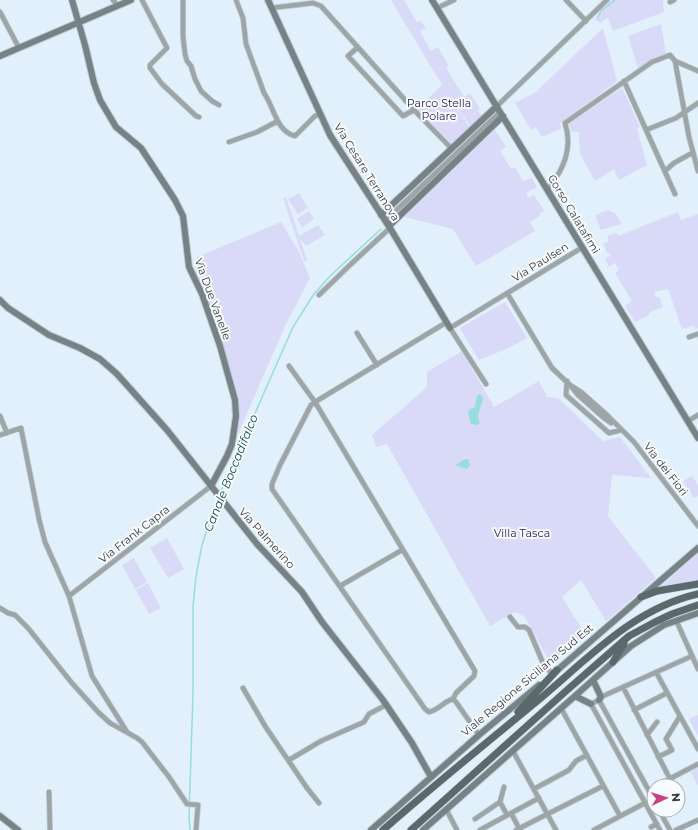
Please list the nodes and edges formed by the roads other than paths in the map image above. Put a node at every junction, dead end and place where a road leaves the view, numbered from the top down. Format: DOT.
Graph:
graph roads {
  1 [pos="72,0"];
  2 [pos="112,0"];
  3 [pos="131,0"];
  4 [pos="142,0"];
  5 [pos="183,0"];
  6 [pos="236,0"];
  7 [pos="268,0"];
  8 [pos="432,0"];
  9 [pos="454,0"];
  10 [pos="566,0"];
  11 [pos="607,0"];
  12 [pos="118,6"];
  13 [pos="271,8"];
  14 [pos="437,8"];
  15 [pos="0,12"];
  16 [pos="586,20"];
  17 [pos="79,23"];
  18 [pos="358,47"];
  19 [pos="19,48"];
  20 [pos="0,56"];
  21 [pos="675,61"];
  22 [pos="698,71"];
  23 [pos="624,81"];
  24 [pos="698,103"];
  25 [pos="219,105"];
  26 [pos="414,110"];
  27 [pos="500,112"];
  28 [pos="684,112"];
  29 [pos="320,114"];
  30 [pos="199,117"];
  31 [pos="278,121"];
  32 [pos="646,130"];
  33 [pos="230,142"];
  34 [pos="452,149"];
  35 [pos="692,153"];
  36 [pos="665,171"];
  37 [pos="698,171"];
  38 [pos="548,189"];
  39 [pos="675,194"];
  40 [pos="381,214"];
  41 [pos="388,225"];
  42 [pos="583,247"];
  43 [pos="507,293"];
  44 [pos="319,295"];
  45 [pos="0,300"];
  46 [pos="449,325"];
  47 [pos="357,333"];
  48 [pos="698,334"];
  49 [pos="689,337"];
  50 [pos="377,364"];
  51 [pos="289,366"];
  52 [pos="568,383"];
  53 [pos="486,384"];
  54 [pos="315,402"];
  55 [pos="698,415"];
  56 [pos="0,416"];
  57 [pos="688,421"];
  58 [pos="621,430"];
  59 [pos="7,433"];
  60 [pos="0,435"];
  61 [pos="698,438"];
  62 [pos="211,486"];
  63 [pos="698,526"];
  64 [pos="698,548"];
  65 [pos="402,550"];
  66 [pos="698,584"];
  67 [pos="340,586"];
  68 [pos="698,594"];
  69 [pos="69,596"];
  70 [pos="641,597"];
  71 [pos="698,605"];
  72 [pos="0,608"];
  73 [pos="698,613"];
  74 [pos="510,617"];
  75 [pos="676,620"];
  76 [pos="629,636"];
  77 [pos="692,656"];
  78 [pos="613,662"];
  79 [pos="698,669"];
  80 [pos="555,672"];
  81 [pos="656,672"];
  82 [pos="593,680"];
  83 [pos="622,687"];
  84 [pos="243,688"];
  85 [pos="668,693"];
  86 [pos="575,696"];
  87 [pos="453,699"];
  88 [pos="600,699"];
  89 [pos="591,704"];
  90 [pos="386,705"];
  91 [pos="561,708"];
  92 [pos="634,710"];
  93 [pos="680,716"];
  94 [pos="657,722"];
  95 [pos="504,727"];
  96 [pos="126,732"];
  97 [pos="479,735"];
  98 [pos="647,735"];
  99 [pos="698,749"];
  100 [pos="513,751"];
  101 [pos="587,755"];
  102 [pos="658,757"];
  103 [pos="289,760"];
  104 [pos="698,764"];
  105 [pos="431,778"];
  106 [pos="669,778"];
  107 [pos="672,778"];
  108 [pos="603,786"];
  109 [pos="646,786"];
  110 [pos="504,787"];
  111 [pos="534,789"];
  112 [pos="49,792"];
  113 [pos="539,798"];
  114 [pos="500,802"];
  115 [pos="319,803"];
  116 [pos="646,803"];
  117 [pos="446,809"];
  118 [pos="509,814"];
  119 [pos="548,814"];
  120 [pos="0,816"];
  121 [pos="620,816"];
  122 [pos="654,818"];
  123 [pos="664,818"];
  124 [pos="475,819"];
  125 [pos="698,821"];
  126 [pos="657,824"];
  127 [pos="651,827"];
  128 [pos="687,827"];
  129 [pos="518,829"];
  130 [pos="18,830"];
  131 [pos="50,830"];
  132 [pos="196,830"];
  133 [pos="371,830"];
  134 [pos="383,830"];
  135 [pos="411,830"];
  136 [pos="423,830"];
  137 [pos="456,830"];
  138 [pos="480,830"];
  139 [pos="556,830"];
  140 [pos="594,830"];
  141 [pos="660,830"];
  142 [pos="670,830"];
  143 [pos="676,830"];
  144 [pos="692,830"];
  1 -- 17 [label="street, Via Due Vanelle"];
  2 -- 12 [label="street"];
  3 -- 12 [label="street"];
  4 -- 30 [label="street"];
  5 -- 25 [label="street"];
  6 -- 31 [label="street"];
  7 -- 13 [label="street, Via Cesare Terranova"];
  8 -- 14 [label="street, Corso Calatafimi"];
  9 -- 14 [label="street"];
  10 -- 16 [label="street"];
  11 -- 16 [label="street"];
  12 -- 17 [label="street"];
  13 -- 18 [label="street"];
  13 -- 29 [label="street, Via Cesare Terranova"];
  14 -- 27 [label="street, Corso Calatafimi"];
  15 -- 19 [label="street"];
  16 -- 27 [label="street"];
  17 -- 19 [label="street"];
  17 -- 62 [label="street, Via Due Vanelle"];
  18 -- 26 [label="street"];
  18 -- 26 [label="street"];
  19 -- 20 [label="street"];
  21 -- 22 [label="street"];
  21 -- 23 [label="street"];
  21 -- 28 [label="street"];
  23 -- 32 [label="street"];
  23 -- 38 [label="street"];
  24 -- 28 [label="street"];
  26 -- 34 [label="street"];
  27 -- 34 [label="street"];
  27 -- 38 [label="street, Corso Calatafimi"];
  27 -- 41 [label="street"];
  28 -- 32 [label="street"];
  28 -- 35 [label="street"];
  29 -- 31 [label="street"];
  29 -- 40 [label="street, Via Cesare Terranova"];
  31 -- 33 [label="street"];
  32 -- 36 [label="street"];
  34 -- 40 [label="street"];
  35 -- 36 [label="street"];
  35 -- 37 [label="street"];
  36 -- 39 [label="street"];
  38 -- 42 [label="street, Corso Calatafimi"];
  40 -- 41 [label="street, Via Cesare Terranova"];
  41 -- 44 [label="street"];
  41 -- 46 [label="street, Via Cesare Terranova"];
  42 -- 43 [label="street, Via Paulsen"];
  42 -- 57 [label="street, Corso Calatafimi"];
  43 -- 46 [label="street, Via Paulsen"];
  43 -- 52 [label="street, Via dei Fiori"];
  45 -- 62 [label="street, Via Palmerino"];
  46 -- 50 [label="street, Via Paulsen"];
  46 -- 53 [label="street"];
  47 -- 50 [label="street"];
  48 -- 49 [label="street"];
  50 -- 54 [label="street, Via Paulsen"];
  51 -- 54 [label="street"];
  52 -- 58 [label="street, Via dei Fiori"];
  52 -- 58 [label="street"];
  54 -- 65 [label="street"];
  54 -- 67 [label="street"];
  55 -- 57 [label="street"];
  56 -- 59 [label="street"];
  57 -- 61 [label="street, Corso Calatafimi"];
  58 -- 63 [label="street, Via dei Fiori"];
  59 -- 60 [label="street"];
  59 -- 69 [label="street"];
  62 -- 69 [label="street, Via Frank Capra"];
  62 -- 90 [label="street, Via Palmerino"];
  64 -- 70 [label="street, Viale Regione Siciliana Sud Est"];
  65 -- 67 [label="street"];
  65 -- 87 [label="street"];
  66 -- 70 [label="main road"];
  67 -- 87 [label="street"];
  68 -- 95 [label="main road, Viale Regione Siciliana Sud Est"];
  69 -- 96 [label="street"];
  70 -- 80 [label="street, Viale Regione Siciliana Sud Est"];
  71 -- 76 [label="main road"];
  72 -- 96 [label="street"];
  73 -- 75 [label="street"];
  74 -- 80 [label="street"];
  75 -- 77 [label="street"];
  75 -- 78 [label="street"];
  76 -- 78 [label="main road"];
  76 -- 135 [label="main road"];
  77 -- 79 [label="street"];
  77 -- 81 [label="street"];
  78 -- 82 [label="street"];
  80 -- 95 [label="main road"];
  80 -- 97 [label="street, Viale Regione Siciliana Sud Est"];
  81 -- 83 [label="street"];
  81 -- 85 [label="street"];
  82 -- 86 [label="street"];
  82 -- 88 [label="street"];
  83 -- 88 [label="street"];
  83 -- 92 [label="street"];
  84 -- 103 [label="street"];
  85 -- 92 [label="street"];
  85 -- 93 [label="street"];
  86 -- 89 [label="street"];
  86 -- 91 [label="street"];
  87 -- 97 [label="street"];
  88 -- 89 [label="street"];
  88 -- 109 [label="street"];
  89 -- 116 [label="street"];
  90 -- 103 [label="street"];
  90 -- 105 [label="street, Via Palmerino"];
  91 -- 100 [label="street"];
  91 -- 101 [label="street"];
  92 -- 98 [label="street"];
  93 -- 99 [label="street"];
  93 -- 102 [label="street"];
  94 -- 98 [label="street"];
  95 -- 134 [label="main road, Viale Regione Siciliana Sud Est"];
  96 -- 132 [label="street"];
  97 -- 105 [label="street, Viale Regione Siciliana Sud Est"];
  98 -- 102 [label="street"];
  100 -- 111 [label="street"];
  100 -- 117 [label="street"];
  101 -- 108 [label="street"];
  101 -- 111 [label="street"];
  102 -- 106 [label="street"];
  103 -- 115 [label="street"];
  104 -- 107 [label="street"];
  105 -- 133 [label="street, Viale Regione Siciliana Sud Est"];
  108 -- 119 [label="street"];
  108 -- 121 [label="street"];
  110 -- 114 [label="street"];
  111 -- 113 [label="street"];
  112 -- 131 [label="street"];
  113 -- 118 [label="street"];
  113 -- 119 [label="street"];
  114 -- 118 [label="street"];
  114 -- 124 [label="street"];
  116 -- 121 [label="street"];
  117 -- 136 [label="street"];
  117 -- 137 [label="street"];
  118 -- 129 [label="street"];
  118 -- 138 [label="street"];
  119 -- 129 [label="street"];
  119 -- 139 [label="street"];
  120 -- 130 [label="street"];
  121 -- 140 [label="street"];
  122 -- 126 [label="street"];
  123 -- 142 [label="street"];
  125 -- 128 [label="street"];
  126 -- 127 [label="street"];
  126 -- 141 [label="street"];
  128 -- 143 [label="street"];
  128 -- 144 [label="street"];
}
